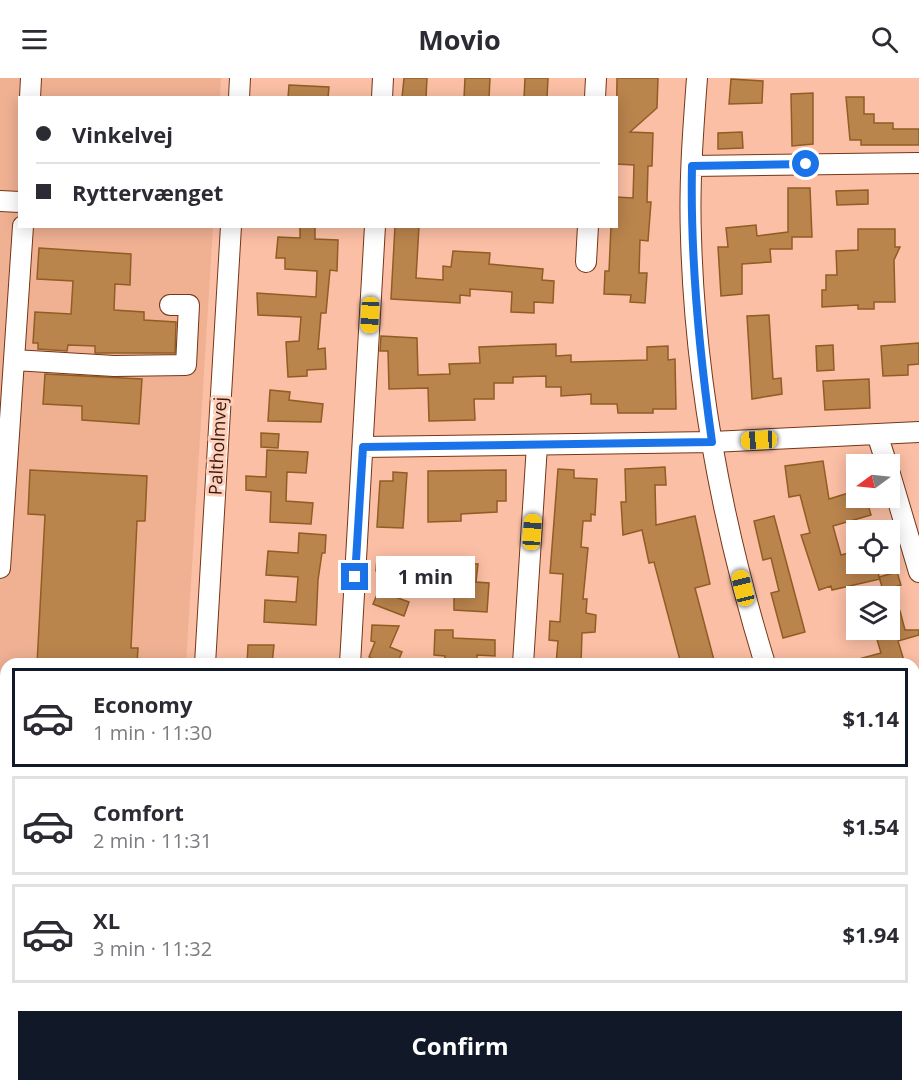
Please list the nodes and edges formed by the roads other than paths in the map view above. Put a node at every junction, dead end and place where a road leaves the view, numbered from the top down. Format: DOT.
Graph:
graph roads {
  1 [pos="31,78"];
  2 [pos="240,78"];
  3 [pos="383,78"];
  4 [pos="596,78"];
  5 [pos="697,78"];
  6 [pos="30,96"];
  7 [pos="239,96"];
  8 [pos="382,96"];
  9 [pos="595,96"];
  10 [pos="919,162"];
  11 [pos="692,166"];
  12 [pos="0,201"];
  13 [pos="18,202"];
  14 [pos="23,228"];
  15 [pos="231,228"];
  16 [pos="375,228"];
  17 [pos="588,228"];
  18 [pos="586,262"];
  19 [pos="170,305"];
  20 [pos="14,360"];
  21 [pos="919,432"];
  22 [pos="878,434"];
  23 [pos="712,442"];
  24 [pos="537,445"];
  25 [pos="363,447"];
  26 [pos="884,454"];
  27 [pos="900,508"];
  28 [pos="0,568"];
  29 [pos="919,572"];
  30 [pos="205,658"];
  31 [pos="350,658"];
  32 [pos="523,658"];
  33 [pos="763,658"];
  1 -- 6 [label="street"];
  2 -- 7 [label="street"];
  3 -- 8 [label="street"];
  4 -- 9 [label="street"];
  5 -- 11 [label="street"];
  10 -- 11 [label="street"];
  11 -- 23 [label="street"];
  12 -- 13 [label="street"];
  14 -- 20 [label="street"];
  15 -- 30 [label="street, Paltholmvej"];
  16 -- 25 [label="street"];
  17 -- 18 [label="street"];
  19 -- 20 [label="street"];
  20 -- 28 [label="street"];
  21 -- 22 [label="street"];
  22 -- 23 [label="street"];
  22 -- 26 [label="street"];
  23 -- 24 [label="street"];
  23 -- 33 [label="street"];
  24 -- 25 [label="street"];
  24 -- 32 [label="street"];
  25 -- 31 [label="street"];
  27 -- 29 [label="street"];
}
